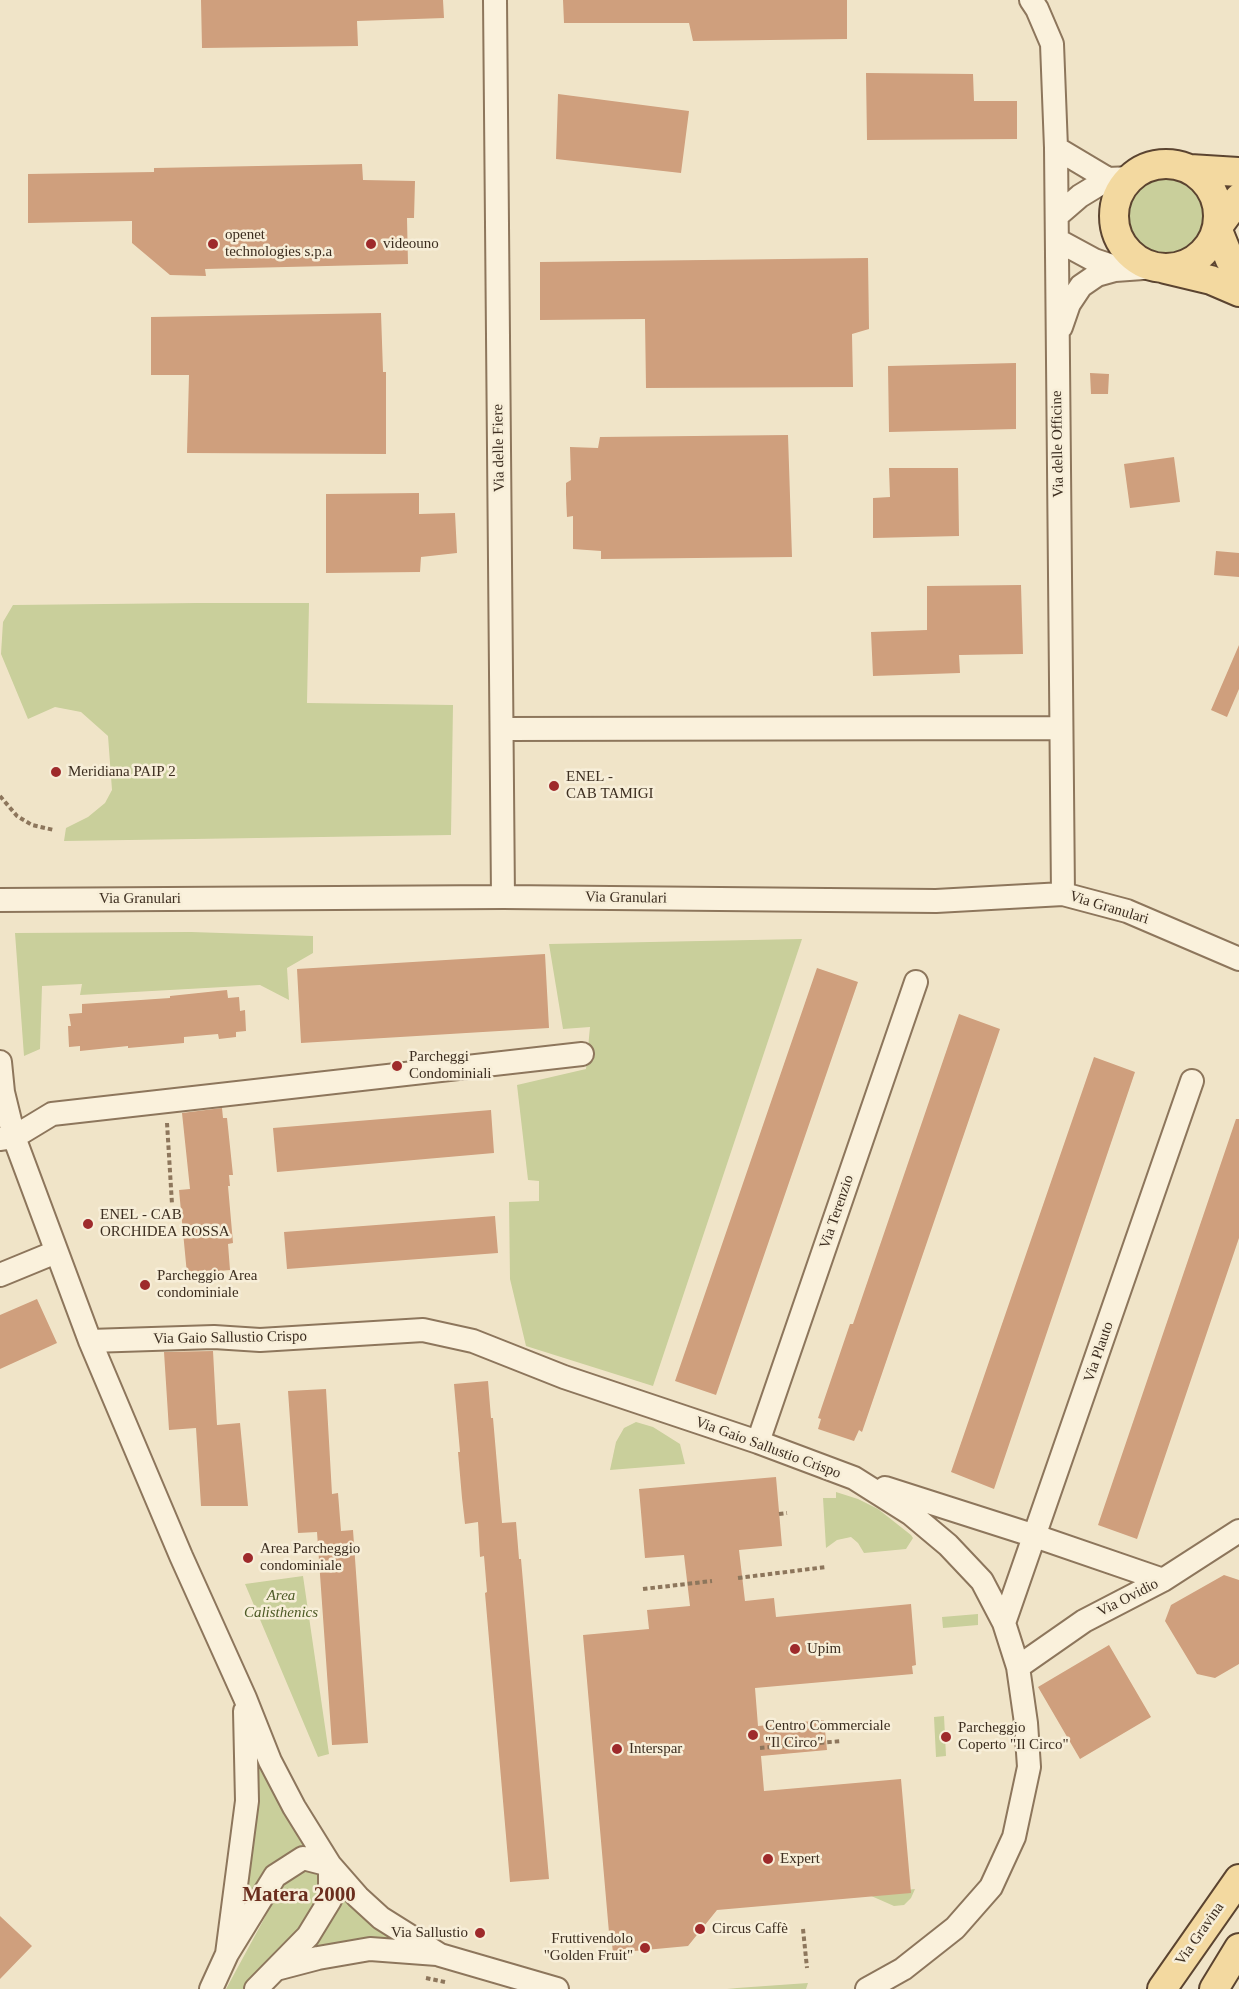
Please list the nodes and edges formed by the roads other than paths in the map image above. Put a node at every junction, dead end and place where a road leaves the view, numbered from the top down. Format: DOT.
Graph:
graph roads {
  1 [pos="495,0"];
  2 [pos="1031,0"];
  3 [pos="1056,148"];
  4 [pos="1190,169"];
  5 [pos="1239,172"];
  6 [pos="1120,178"];
  7 [pos="1239,198"];
  8 [pos="1058,215"];
  9 [pos="1217,228"];
  10 [pos="1057,240"];
  11 [pos="1157,267"];
  12 [pos="1122,269"];
  13 [pos="1239,270"];
  14 [pos="1239,292"];
  15 [pos="1057,340"];
  16 [pos="1061,728"];
  17 [pos="502,729"];
  18 [pos="1063,894"];
  19 [pos="503,897"];
  20 [pos="0,900"];
  21 [pos="1239,959"];
  22 [pos="916,982"];
  23 [pos="582,1054"];
  24 [pos="0,1062"];
  25 [pos="1192,1081"];
  26 [pos="7,1138"];
  27 [pos="56,1252"];
  28 [pos="0,1275"];
  29 [pos="90,1341"];
  30 [pos="758,1442"];
  31 [pos="854,1478"];
  32 [pos="1239,1531"];
  33 [pos="1035,1536"];
  34 [pos="1163,1580"];
  35 [pos="1004,1623"];
  36 [pos="1018,1667"];
  37 [pos="244,1698"];
  38 [pos="330,1865"];
  39 [pos="1239,1879"];
  40 [pos="1239,1948"];
  41 [pos="227,1954"];
  42 [pos="440,1954"];
  43 [pos="903,1969"];
  44 [pos="276,1970"];
  45 [pos="211,1989"];
  46 [pos="256,1989"];
  47 [pos="557,1989"];
  48 [pos="867,1989"];
  49 [pos="887,1989"];
  50 [pos="1162,1989"];
  51 [pos="1214,1989"];
  1 -- 17 [label="street, Via delle Fiere"];
  2 -- 3 [label="street, Via delle Officine"];
  3 -- 6 [label="street"];
  3 -- 8 [label="street, Via delle Officine"];
  4 -- 5 [label="main road"];
  4 -- 6 [label="main road"];
  4 -- 9 [label="main road"];
  6 -- 8 [label="street"];
  6 -- 11 [label="main road"];
  7 -- 9 [label="main road"];
  8 -- 10 [label="street, Via delle Officine"];
  9 -- 11 [label="main road"];
  9 -- 13 [label="main road"];
  10 -- 12 [label="street"];
  10 -- 15 [label="street, Via delle Officine"];
  11 -- 12 [label="street"];
  11 -- 14 [label="main road"];
  12 -- 15 [label="street"];
  15 -- 16 [label="street, Via delle Officine"];
  16 -- 17 [label="street"];
  16 -- 18 [label="street, Via delle Officine"];
  17 -- 19 [label="street, Via delle Fiere"];
  18 -- 19 [label="street, Via Granulari"];
  18 -- 21 [label="street, Via Granulari"];
  19 -- 20 [label="street, Via Granulari"];
  22 -- 30 [label="street, Via Terenzio"];
  23 -- 26 [label="street"];
  24 -- 26 [label="street"];
  25 -- 33 [label="street, Via Plauto"];
  26 -- 27 [label="street"];
  27 -- 28 [label="street"];
  27 -- 29 [label="street"];
  29 -- 30 [label="street, Via Gaio Sallustio Crispo"];
  29 -- 37 [label="street"];
  30 -- 31 [label="street, Via Gaio Sallustio Crispo"];
  31 -- 33 [label="street"];
  31 -- 35 [label="street, Via Gaio Sallustio Crispo"];
  32 -- 34 [label="street, Via Ovidio"];
  33 -- 34 [label="street"];
  33 -- 35 [label="street, Via Plauto"];
  34 -- 36 [label="street, Via Ovidio"];
  35 -- 36 [label="street, Via Gaio Sallustio Crispo"];
  36 -- 43 [label="street, Via Gaio Sallustio Crispo"];
  37 -- 38 [label="street"];
  37 -- 41 [label="street"];
  38 -- 41 [label="street"];
  38 -- 42 [label="street"];
  38 -- 44 [label="street"];
  39 -- 50 [label="main road, Via Gravina"];
  40 -- 51 [label="main road"];
  41 -- 45 [label="street"];
  42 -- 44 [label="street"];
  42 -- 47 [label="street"];
  43 -- 48 [label="street, Via Gaio Sallustio Crispo"];
  43 -- 49 [label="street, Via Gaio Sallustio Crispo"];
  44 -- 46 [label="street"];
}
